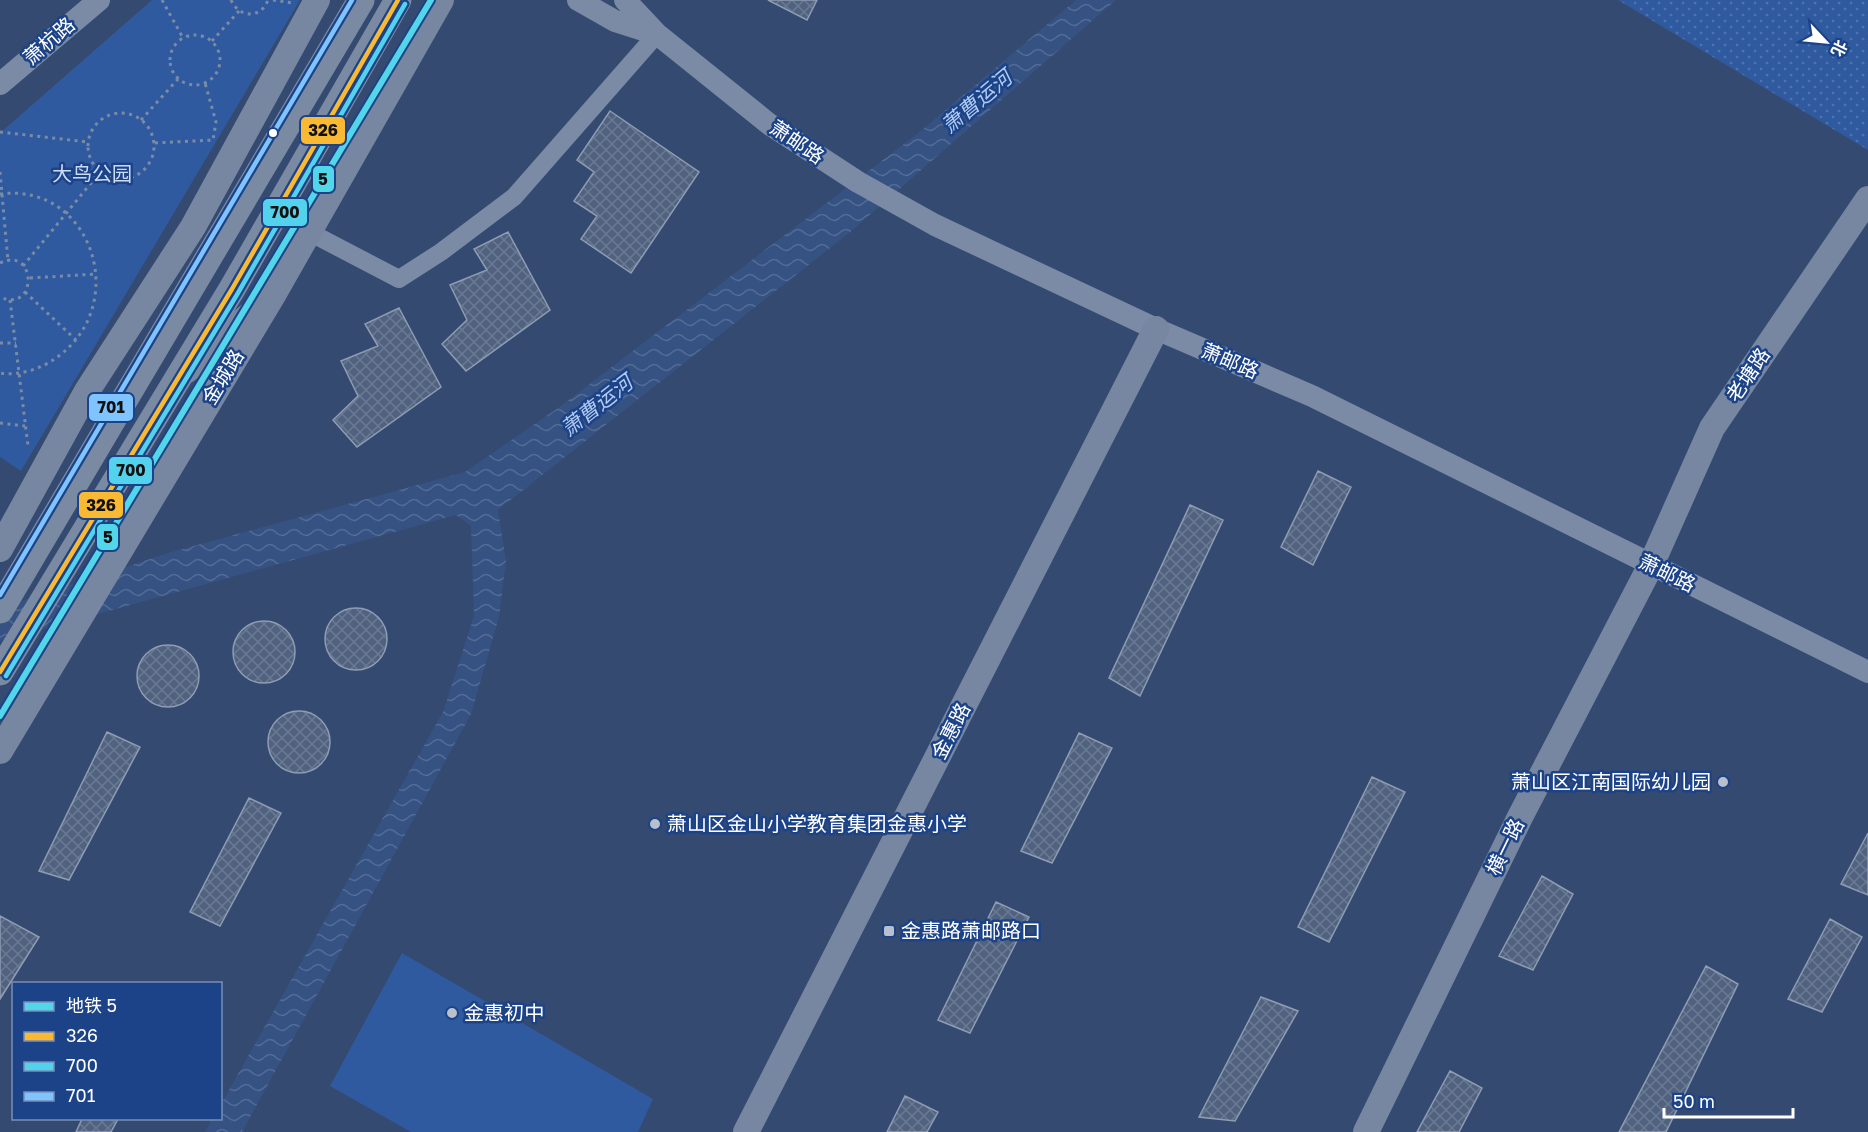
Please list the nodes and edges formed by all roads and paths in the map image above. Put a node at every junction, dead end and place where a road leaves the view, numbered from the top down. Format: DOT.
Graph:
graph roads {
  1 [pos="99,0"];
  2 [pos="162,0"];
  3 [pos="231,0"];
  4 [pos="268,0"];
  5 [pos="317,0"];
  6 [pos="361,0"];
  7 [pos="398,0"];
  8 [pos="441,0"];
  9 [pos="578,0"];
  10 [pos="625,0"];
  11 [pos="238,11"];
  12 [pos="657,34"];
  13 [pos="183,38"];
  14 [pos="212,41"];
  15 [pos="179,79"];
  16 [pos="205,83"];
  17 [pos="0,84"];
  18 [pos="141,120"];
  19 [pos="0,132"];
  20 [pos="88,142"];
  21 [pos="155,143"];
  22 [pos="0,172"];
  23 [pos="100,172"];
  24 [pos="1,194"];
  25 [pos="1868,199"];
  26 [pos="66,215"];
  27 [pos="309,232"];
  28 [pos="8,261"];
  29 [pos="0,263"];
  30 [pos="23,266"];
  31 [pos="97,274"];
  32 [pos="29,278"];
  33 [pos="24,292"];
  34 [pos="273,295"];
  35 [pos="0,297"];
  36 [pos="10,300"];
  37 [pos="1156,329"];
  38 [pos="76,340"];
  39 [pos="0,343"];
  40 [pos="16,343"];
  41 [pos="19,372"];
  42 [pos="0,373"];
  43 [pos="180,376"];
  44 [pos="0,423"];
  45 [pos="25,426"];
  46 [pos="28,446"];
  47 [pos="0,549"];
  48 [pos="1652,565"];
  49 [pos="3,606"];
  50 [pos="5,663"];
  51 [pos="1868,672"];
  52 [pos="0,751"];
  53 [pos="746,1132"];
  54 [pos="1366,1132"];
  1 -- 17 [label="street, 萧杭路"];
  2 -- 13 [label="path"];
  3 -- 11 [label="path"];
  4 -- 11 [label="path"];
  5 -- 47 [label="main road"];
  6 -- 49 [label="main road"];
  7 -- 43 [label="main road, 金城路"];
  8 -- 27 [label="main road, 金城路"];
  9 -- 12 [label="street"];
  10 -- 12 [label="street, 萧邮路"];
  11 -- 14 [label="path"];
  12 -- 27 [label="street"];
  12 -- 37 [label="street, 萧邮路"];
  13 -- 14 [label="path"];
  13 -- 15 [label="path"];
  14 -- 16 [label="path"];
  15 -- 16 [label="path"];
  15 -- 18 [label="path"];
  16 -- 21 [label="path"];
  18 -- 20 [label="path"];
  18 -- 21 [label="path"];
  19 -- 20 [label="path"];
  20 -- 23 [label="path"];
  21 -- 23 [label="path"];
  22 -- 24 [label="path"];
  23 -- 26 [label="path"];
  24 -- 26 [label="path"];
  24 -- 28 [label="path"];
  25 -- 48 [label="main road, 老塘路"];
  26 -- 30 [label="path"];
  26 -- 31 [label="path"];
  27 -- 34 [label="main road, 金城路"];
  28 -- 29 [label="path"];
  28 -- 30 [label="path"];
  30 -- 32 [label="path"];
  31 -- 32 [label="path"];
  31 -- 38 [label="path"];
  32 -- 33 [label="path"];
  33 -- 36 [label="path"];
  33 -- 38 [label="path"];
  34 -- 43 [label="main road"];
  34 -- 52 [label="main road, 金城路"];
  35 -- 36 [label="path"];
  36 -- 40 [label="path"];
  37 -- 48 [label="street, 萧邮路"];
  37 -- 53 [label="main road, 金惠路"];
  38 -- 41 [label="path"];
  39 -- 40 [label="path"];
  40 -- 41 [label="path"];
  41 -- 42 [label="path"];
  41 -- 45 [label="path"];
  43 -- 50 [label="main road, 金城路"];
  44 -- 45 [label="path"];
  45 -- 46 [label="path"];
  48 -- 51 [label="street, 萧邮路"];
  48 -- 54 [label="main road, 横一路"];
}
